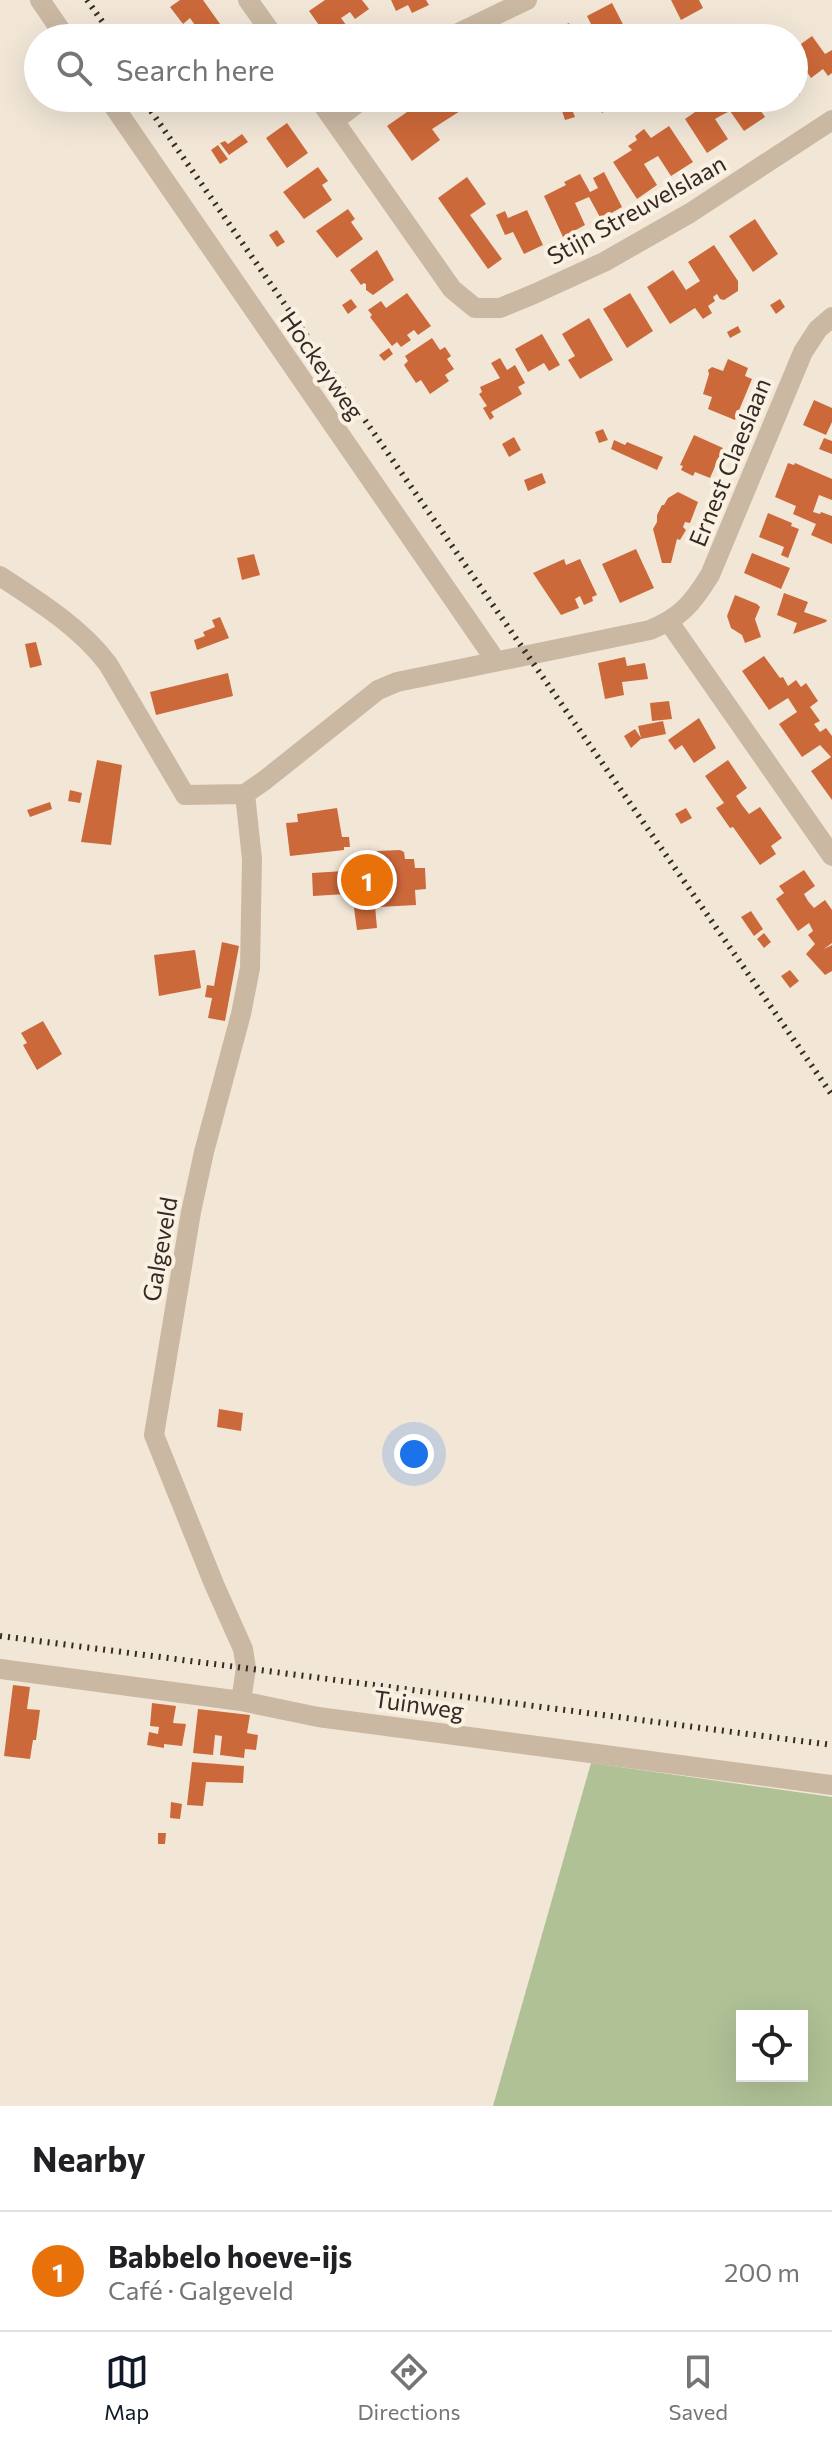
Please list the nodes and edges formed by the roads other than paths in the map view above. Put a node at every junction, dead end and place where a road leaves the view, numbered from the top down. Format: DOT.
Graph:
graph roads {
  1 [pos="40,0"];
  2 [pos="248,0"];
  3 [pos="527,0"];
  4 [pos="56,24"];
  5 [pos="265,24"];
  6 [pos="477,24"];
  7 [pos="118,112"];
  8 [pos="328,112"];
  9 [pos="346,112"];
  10 [pos="832,120"];
  11 [pos="334,121"];
  12 [pos="832,317"];
  13 [pos="0,576"];
  14 [pos="669,622"];
  15 [pos="496,661"];
  16 [pos="245,794"];
  17 [pos="832,856"];
  18 [pos="0,1669"];
  19 [pos="241,1701"];
  20 [pos="832,1785"];
  1 -- 4 [label="street"];
  2 -- 5 [label="street"];
  3 -- 6 [label="street"];
  7 -- 15 [label="street, Hockeyweg"];
  8 -- 11 [label="street, Stijn Streuvelslaan"];
  9 -- 11 [label="street"];
  10 -- 11 [label="street, Stijn Streuvelslaan"];
  12 -- 14 [label="street, Ernest Claeslaan"];
  13 -- 16 [label="street"];
  14 -- 15 [label="street, Ernest Claeslaan"];
  14 -- 17 [label="street"];
  15 -- 16 [label="street"];
  16 -- 19 [label="street, Galgeveld"];
  18 -- 19 [label="street, Tuinweg"];
  19 -- 20 [label="street, Tuinweg"];
}
